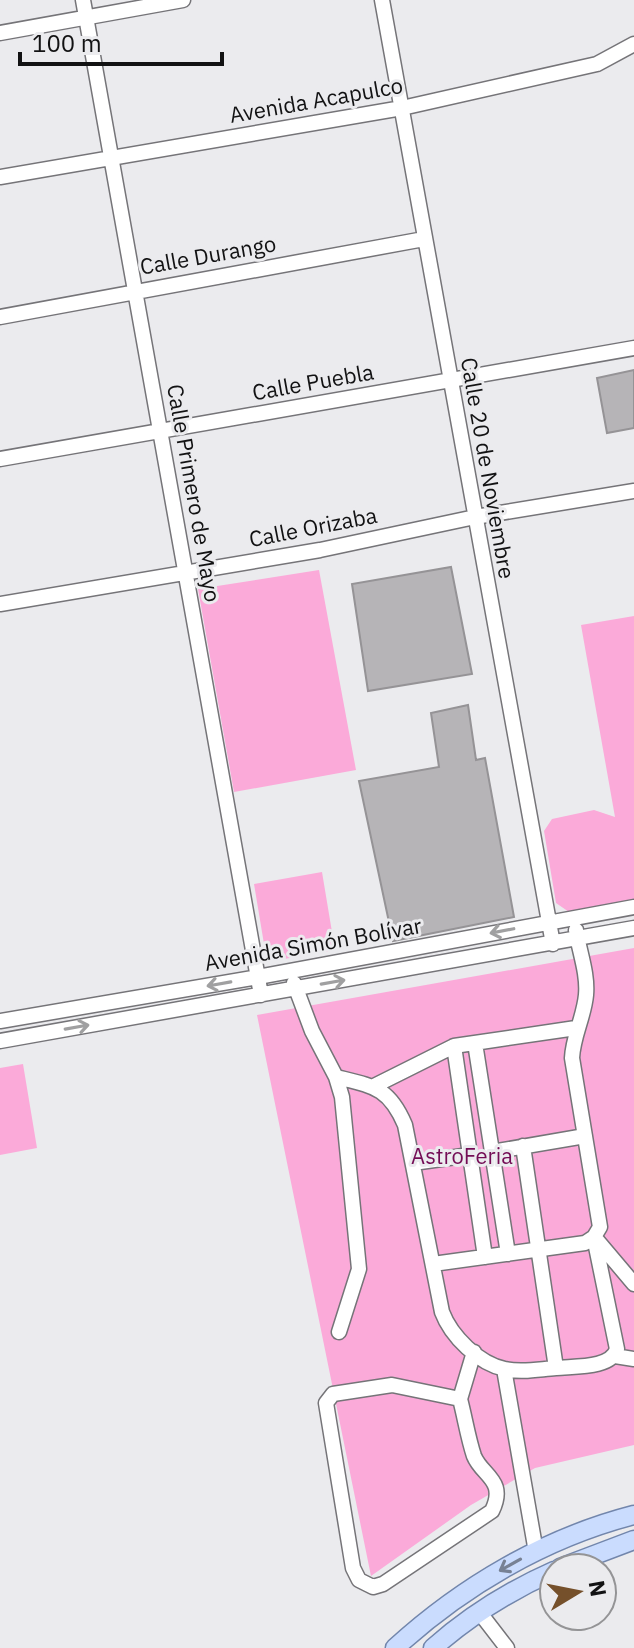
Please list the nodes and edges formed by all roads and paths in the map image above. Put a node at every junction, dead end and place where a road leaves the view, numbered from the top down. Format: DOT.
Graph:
graph roads {
  1 [pos="83,0"];
  2 [pos="183,0"];
  3 [pos="382,0"];
  4 [pos="87,19"];
  5 [pos="0,33"];
  6 [pos="634,44"];
  7 [pos="402,108"];
  8 [pos="111,159"];
  9 [pos="0,177"];
  10 [pos="424,239"];
  11 [pos="134,291"];
  12 [pos="0,317"];
  13 [pos="634,348"];
  14 [pos="450,381"];
  15 [pos="159,430"];
  16 [pos="0,459"];
  17 [pos="634,491"];
  18 [pos="475,517"];
  19 [pos="186,573"];
  20 [pos="0,604"];
  21 [pos="634,907"];
  22 [pos="573,918"];
  23 [pos="549,922"];
  24 [pos="634,928"];
  25 [pos="577,939"];
  26 [pos="553,944"];
  27 [pos="290,971"];
  28 [pos="258,977"];
  29 [pos="296,989"];
  30 [pos="261,995"];
  31 [pos="0,1021"];
  32 [pos="576,1028"];
  33 [pos="0,1041"];
  34 [pos="475,1043"];
  35 [pos="454,1046"];
  36 [pos="336,1077"];
  37 [pos="374,1086"];
  38 [pos="585,1136"];
  39 [pos="523,1146"];
  40 [pos="492,1152"];
  41 [pos="470,1155"];
  42 [pos="413,1163"];
  43 [pos="594,1237"];
  44 [pos="539,1251"];
  45 [pos="508,1254"];
  46 [pos="485,1257"];
  47 [pos="433,1264"];
  48 [pos="634,1284"];
  49 [pos="339,1332"];
  50 [pos="474,1352"];
  51 [pos="615,1356"];
  52 [pos="634,1359"];
  53 [pos="556,1368"];
  54 [pos="504,1369"];
  55 [pos="460,1399"];
  56 [pos="634,1515"];
  57 [pos="634,1540"];
  58 [pos="536,1552"];
  59 [pos="602,1552"];
  60 [pos="538,1578"];
  61 [pos="480,1613"];
  62 [pos="395,1648"];
  63 [pos="433,1648"];
  64 [pos="507,1648"];
  1 -- 4 [label="street, Calle Primero de Mayo"];
  2 -- 4 [label="street"];
  3 -- 7 [label="street, Calle 20 de Noviembre"];
  4 -- 5 [label="street"];
  4 -- 8 [label="street, Calle Primero de Mayo"];
  6 -- 7 [label="street, Avenida Acapulco"];
  7 -- 8 [label="street, Avenida Acapulco"];
  7 -- 10 [label="street, Calle 20 de Noviembre"];
  8 -- 9 [label="street, Avenida Acapulco"];
  8 -- 11 [label="street, Calle Primero de Mayo"];
  10 -- 11 [label="street, Calle Durango"];
  10 -- 14 [label="street, Calle 20 de Noviembre"];
  11 -- 12 [label="street, Calle Durango"];
  11 -- 15 [label="street, Calle Primero de Mayo"];
  13 -- 14 [label="street, Calle Puebla"];
  14 -- 15 [label="street, Calle Puebla"];
  14 -- 18 [label="street, Calle 20 de Noviembre"];
  15 -- 16 [label="street, Calle Puebla"];
  15 -- 19 [label="street, Calle Primero de Mayo"];
  17 -- 18 [label="street, Calle Orizaba"];
  18 -- 19 [label="street, Calle Orizaba"];
  18 -- 23 [label="street, Calle 20 de Noviembre"];
  19 -- 20 [label="street, Calle Orizaba"];
  19 -- 28 [label="street, Calle Primero de Mayo"];
  21 -- 22 [label="street, Avenida Simón Bolívar"];
  22 -- 23 [label="street, Avenida Simón Bolívar"];
  22 -- 25 [label="street"];
  23 -- 26 [label="street, Calle 20 de Noviembre"];
  23 -- 27 [label="street, Avenida Simón Bolívar, one-way"];
  24 -- 25 [label="street, Avenida Simón Bolívar"];
  25 -- 26 [label="street, Avenida Simón Bolívar"];
  25 -- 32 [label="street"];
  29 -- 26 [label="street, Avenida Simón Bolívar, one-way"];
  27 -- 28 [label="street, Avenida Simón Bolívar"];
  27 -- 29 [label="street"];
  28 -- 30 [label="street, Calle Primero de Mayo"];
  28 -- 31 [label="street, Avenida Simón Bolívar, one-way"];
  29 -- 30 [label="street, Avenida Simón Bolívar"];
  29 -- 36 [label="street"];
  33 -- 30 [label="street, Avenida Simón Bolívar, one-way"];
  32 -- 34 [label="street"];
  32 -- 38 [label="street"];
  34 -- 35 [label="street"];
  34 -- 40 [label="street"];
  35 -- 37 [label="street"];
  35 -- 41 [label="street"];
  36 -- 37 [label="street"];
  36 -- 49 [label="street"];
  37 -- 42 [label="street"];
  38 -- 39 [label="street"];
  38 -- 43 [label="street"];
  39 -- 40 [label="street"];
  39 -- 44 [label="street"];
  40 -- 45 [label="street"];
  41 -- 42 [label="street"];
  41 -- 46 [label="street"];
  42 -- 47 [label="street"];
  43 -- 44 [label="street"];
  43 -- 48 [label="street"];
  43 -- 51 [label="street"];
  44 -- 45 [label="street"];
  44 -- 53 [label="street"];
  45 -- 46 [label="street"];
  46 -- 47 [label="street"];
  47 -- 50 [label="street"];
  50 -- 54 [label="street"];
  50 -- 55 [label="street"];
  51 -- 52 [label="street"];
  51 -- 53 [label="street"];
  53 -- 54 [label="street"];
  54 -- 58 [label="street"];
  55 -- 55 [label="street"];
  56 -- 58 [label="main road"];
  57 -- 59 [label="main road"];
  58 -- 62 [label="main road, one-way"];
  60 -- 61 [label="main road"];
  61 -- 63 [label="main road"];
  61 -- 64 [label="street"];
}
